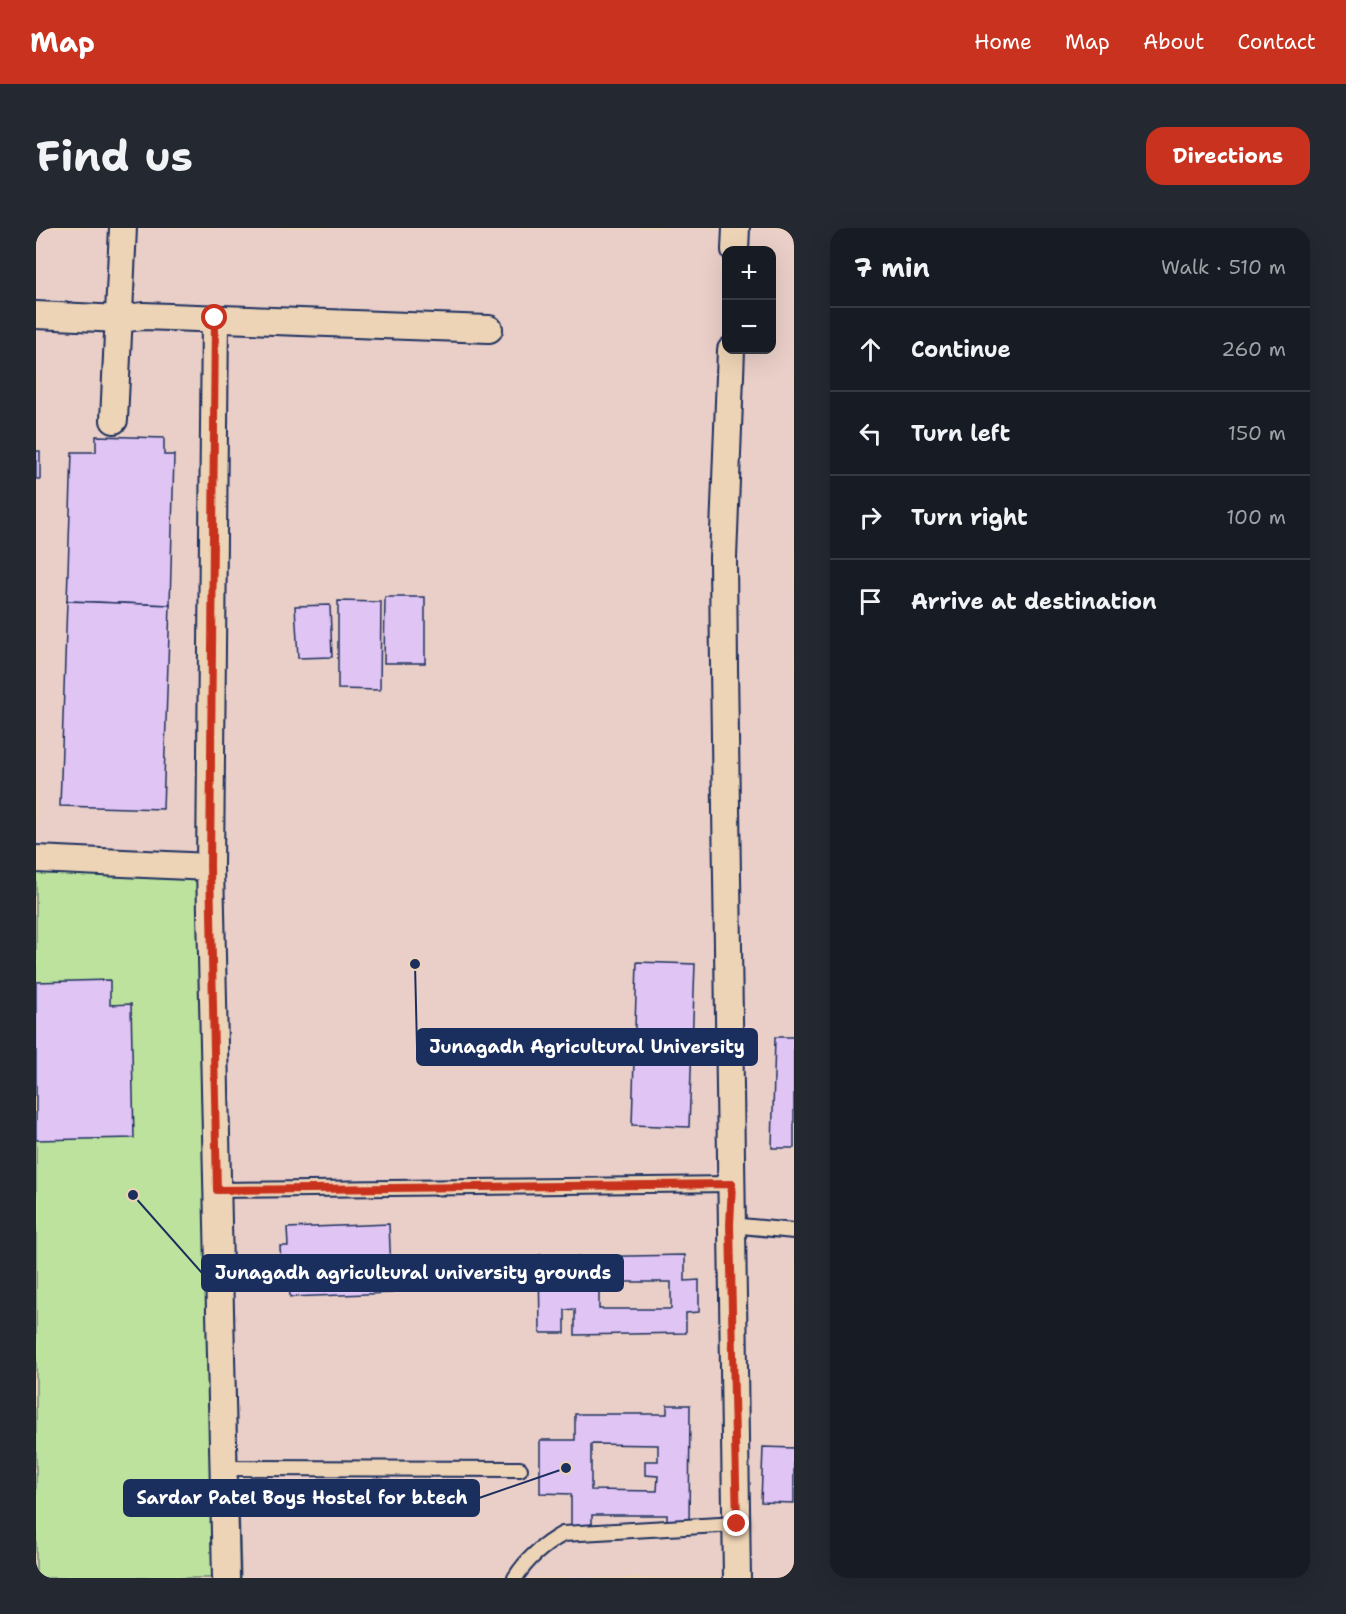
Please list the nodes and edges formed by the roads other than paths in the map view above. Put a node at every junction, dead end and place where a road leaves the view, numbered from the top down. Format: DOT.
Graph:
graph roads {
  1 [pos="123,228"];
  2 [pos="736,228"];
  3 [pos="735,246"];
  4 [pos="36,315"];
  5 [pos="215,318"];
  6 [pos="120,319"];
  7 [pos="489,329"];
  8 [pos="731,354"];
  9 [pos="114,420"];
  10 [pos="36,859"];
  11 [pos="210,867"];
  12 [pos="732,1184"];
  13 [pos="217,1190"];
  14 [pos="730,1225"];
  15 [pos="794,1231"];
  16 [pos="224,1468"];
  17 [pos="520,1469"];
  18 [pos="737,1524"];
  19 [pos="226,1578"];
  20 [pos="515,1578"];
  21 [pos="737,1578"];
  1 -- 6 [label="street"];
  2 -- 3 [label="street"];
  4 -- 6 [label="street"];
  5 -- 6 [label="street"];
  5 -- 7 [label="street"];
  5 -- 11 [label="street"];
  6 -- 9 [label="street"];
  8 -- 12 [label="street"];
  10 -- 11 [label="street"];
  11 -- 13 [label="street"];
  12 -- 13 [label="lane"];
  12 -- 14 [label="street"];
  13 -- 16 [label="street"];
  14 -- 15 [label="lane"];
  14 -- 18 [label="street"];
  16 -- 17 [label="lane"];
  16 -- 19 [label="street"];
  18 -- 20 [label="lane"];
  18 -- 21 [label="street"];
}
